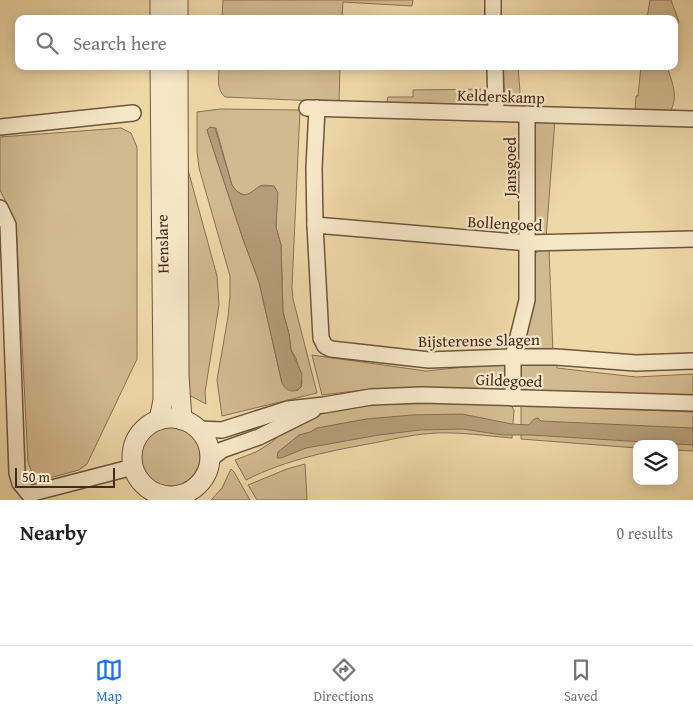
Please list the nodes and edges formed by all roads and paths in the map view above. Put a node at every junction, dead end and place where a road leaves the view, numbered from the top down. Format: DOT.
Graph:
graph roads {
  1 [pos="160,0"];
  2 [pos="178,0"];
  3 [pos="493,0"];
  4 [pos="160,15"];
  5 [pos="178,15"];
  6 [pos="493,15"];
  7 [pos="160,70"];
  8 [pos="178,70"];
  9 [pos="495,70"];
  10 [pos="312,108"];
  11 [pos="496,113"];
  12 [pos="133,114"];
  13 [pos="527,114"];
  14 [pos="693,119"];
  15 [pos="0,127"];
  16 [pos="0,208"];
  17 [pos="315,225"];
  18 [pos="693,239"];
  19 [pos="528,243"];
  20 [pos="513,357"];
  21 [pos="693,361"];
  22 [pos="513,398"];
  23 [pos="693,403"];
  24 [pos="324,405"];
  25 [pos="159,420"];
  26 [pos="182,420"];
  27 [pos="198,430"];
  28 [pos="210,460"];
  29 [pos="133,467"];
  30 [pos="24,497"];
  31 [pos="181,497"];
  1 -- 4 [label="street"];
  2 -- 5 [label="street"];
  3 -- 6 [label="street"];
  7 -- 25 [label="street, Henslare"];
  8 -- 26 [label="street, Henslare"];
  9 -- 11 [label="street"];
  10 -- 11 [label="street, Kelderskamp"];
  10 -- 17 [label="street, Bijsterense Slagen"];
  11 -- 13 [label="street, Kelderskamp"];
  12 -- 15 [label="street"];
  13 -- 14 [label="street, Kelderskamp"];
  13 -- 19 [label="street, Jansgoed"];
  16 -- 30 [label="street"];
  17 -- 19 [label="street, Bollengoed"];
  17 -- 20 [label="street, Bijsterense Slagen"];
  18 -- 19 [label="street, Bollengoed"];
  19 -- 20 [label="street, Jansgoed"];
  20 -- 21 [label="street, Bijsterense Slagen"];
  20 -- 22 [label="street, Jansgoed"];
  22 -- 23 [label="street, Gildegoed"];
  22 -- 24 [label="street, Gildegoed"];
  24 -- 27 [label="street, Gildegoed"];
  24 -- 28 [label="street, Gildegoed"];
  25 -- 26 [label="street"];
  25 -- 29 [label="street"];
  26 -- 27 [label="street"];
  27 -- 28 [label="street"];
  28 -- 31 [label="street"];
  29 -- 30 [label="street"];
  29 -- 31 [label="street"];
}
